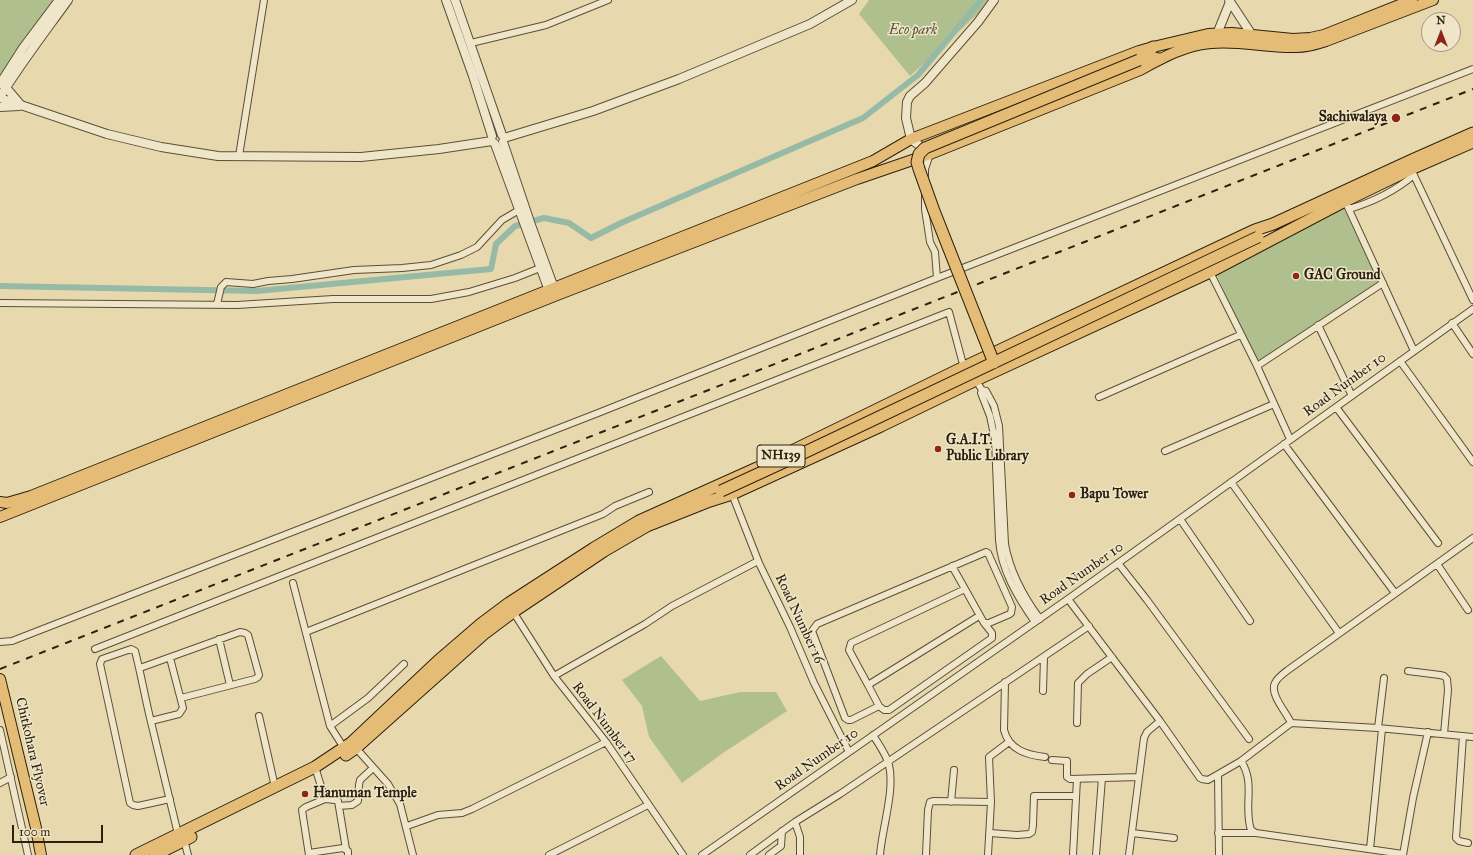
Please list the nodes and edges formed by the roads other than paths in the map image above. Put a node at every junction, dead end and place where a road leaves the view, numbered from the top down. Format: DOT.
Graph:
graph roads {
  1 [pos="59,0"];
  2 [pos="68,0"];
  3 [pos="264,0"];
  4 [pos="446,0"];
  5 [pos="456,0"];
  6 [pos="608,0"];
  7 [pos="852,0"];
  8 [pos="994,0"];
  9 [pos="1412,0"];
  10 [pos="1433,0"];
  11 [pos="1230,1"];
  12 [pos="1217,34"];
  13 [pos="1252,35"];
  14 [pos="471,43"];
  15 [pos="1153,47"];
  16 [pos="1142,58"];
  17 [pos="1159,59"];
  18 [pos="1473,69"];
  19 [pos="2,85"];
  20 [pos="0,97"];
  21 [pos="22,106"];
  22 [pos="0,107"];
  23 [pos="1473,133"];
  24 [pos="911,139"];
  25 [pos="498,140"];
  26 [pos="1473,142"];
  27 [pos="930,154"];
  28 [pos="239,156"];
  29 [pos="1413,172"];
  30 [pos="1347,205"];
  31 [pos="522,212"];
  32 [pos="1273,224"];
  33 [pos="529,229"];
  34 [pos="1279,235"];
  35 [pos="1260,236"];
  36 [pos="540,268"];
  37 [pos="1210,272"];
  38 [pos="937,278"];
  39 [pos="1383,283"];
  40 [pos="553,292"];
  41 [pos="1473,300"];
  42 [pos="0,304"];
  43 [pos="217,304"];
  44 [pos="1473,309"];
  45 [pos="1452,323"];
  46 [pos="1318,326"];
  47 [pos="1240,335"];
  48 [pos="1015,343"];
  49 [pos="1414,351"];
  50 [pos="1473,354"];
  51 [pos="1022,359"];
  52 [pos="1400,361"];
  53 [pos="994,363"];
  54 [pos="1256,366"];
  55 [pos="964,367"];
  56 [pos="976,380"];
  57 [pos="1352,396"];
  58 [pos="1099,397"];
  59 [pos="1274,404"];
  60 [pos="1336,407"];
  61 [pos="1290,439"];
  62 [pos="1284,444"];
  63 [pos="1165,451"];
  64 [pos="1473,462"];
  65 [pos="1231,482"];
  66 [pos="649,492"];
  67 [pos="713,494"];
  68 [pos="732,494"];
  69 [pos="0,502"];
  70 [pos="0,517"];
  71 [pos="1180,519"];
  72 [pos="1473,538"];
  73 [pos="1438,543"];
  74 [pos="758,561"];
  75 [pos="1118,563"];
  76 [pos="1437,564"];
  77 [pos="952,566"];
  78 [pos="293,583"];
  79 [pos="965,589"];
  80 [pos="1395,594"];
  81 [pos="1068,599"];
  82 [pos="1023,600"];
  83 [pos="1012,607"];
  84 [pos="511,608"];
  85 [pos="1468,610"];
  86 [pos="979,616"];
  87 [pos="1038,620"];
  88 [pos="1250,621"];
  89 [pos="984,623"];
  90 [pos="1089,626"];
  91 [pos="306,632"];
  92 [pos="1339,633"];
  93 [pos="219,640"];
  94 [pos="0,642"];
  95 [pos="95,649"];
  96 [pos="1112,656"];
  97 [pos="1044,657"];
  98 [pos="170,658"];
  99 [pos="404,664"];
  100 [pos="140,668"];
  101 [pos="1408,671"];
  102 [pos="554,676"];
  103 [pos="0,678"];
  104 [pos="1384,678"];
  105 [pos="1005,682"];
  106 [pos="230,685"];
  107 [pos="868,685"];
  108 [pos="1043,691"];
  109 [pos="182,698"];
  110 [pos="879,706"];
  111 [pos="259,716"];
  112 [pos="151,721"];
  113 [pos="1160,721"];
  114 [pos="1077,723"];
  115 [pos="1292,723"];
  116 [pos="330,726"];
  117 [pos="1380,728"];
  118 [pos="0,730"];
  119 [pos="1428,732"];
  120 [pos="1444,734"];
  121 [pos="873,735"];
  122 [pos="1463,736"];
  123 [pos="1473,737"];
  124 [pos="1249,739"];
  125 [pos="606,742"];
  126 [pos="1009,742"];
  127 [pos="350,746"];
  128 [pos="849,752"];
  129 [pos="1045,757"];
  130 [pos="1052,760"];
  131 [pos="888,761"];
  132 [pos="1241,761"];
  133 [pos="373,768"];
  134 [pos="316,770"];
  135 [pos="954,770"];
  136 [pos="1218,775"];
  137 [pos="11,777"];
  138 [pos="1138,777"];
  139 [pos="1102,778"];
  140 [pos="1077,779"];
  141 [pos="0,783"];
  142 [pos="275,787"];
  143 [pos="1076,796"];
  144 [pos="170,799"];
  145 [pos="325,799"];
  146 [pos="951,802"];
  147 [pos="991,802"];
  148 [pos="648,805"];
  149 [pos="339,806"];
  150 [pos="795,822"];
  151 [pos="406,826"];
  152 [pos="782,831"];
  153 [pos="990,833"];
  154 [pos="1132,833"];
  155 [pos="1256,833"];
  156 [pos="1218,834"];
  157 [pos="182,835"];
  158 [pos="1174,838"];
  159 [pos="1468,842"];
  160 [pos="1370,849"];
  161 [pos="347,852"];
  162 [pos="309,854"];
  163 [pos="28,855"];
  164 [pos="40,855"];
  165 [pos="136,855"];
  166 [pos="155,855"];
  167 [pos="188,855"];
  168 [pos="413,855"];
  169 [pos="549,855"];
  170 [pos="683,855"];
  171 [pos="702,855"];
  172 [pos="750,855"];
  173 [pos="769,855"];
  174 [pos="800,855"];
  175 [pos="880,855"];
  176 [pos="926,855"];
  177 [pos="988,855"];
  178 [pos="1073,855"];
  179 [pos="1096,855"];
  180 [pos="1129,855"];
  181 [pos="1219,855"];
  182 [pos="1403,855"];
  1 -- 19 [label="street"];
  2 -- 19 [label="street"];
  3 -- 28 [label="street"];
  4 -- 25 [label="street"];
  5 -- 14 [label="street"];
  6 -- 14 [label="street"];
  7 -- 25 [label="street"];
  8 -- 24 [label="street"];
  9 -- 13 [label="main road"];
  10 -- 17 [label="main road"];
  11 -- 12 [label="street"];
  11 -- 13 [label="street"];
  12 -- 13 [label="main road"];
  12 -- 15 [label="main road"];
  14 -- 25 [label="street"];
  15 -- 16 [label="highway"];
  15 -- 24 [label="main road"];
  16 -- 17 [label="highway"];
  16 -- 53 [label="highway, bridge"];
  17 -- 27 [label="main road"];
  18 -- 38 [label="street"];
  19 -- 20 [label="street"];
  19 -- 21 [label="street"];
  20 -- 21 [label="street"];
  21 -- 22 [label="street"];
  21 -- 28 [label="street"];
  23 -- 32 [label="highway, NH139"];
  24 -- 27 [label="street"];
  24 -- 40 [label="main road"];
  25 -- 28 [label="street"];
  25 -- 31 [label="street"];
  26 -- 29 [label="highway, NH139"];
  27 -- 38 [label="street"];
  27 -- 40 [label="main road"];
  29 -- 30 [label="highway, NH139"];
  29 -- 41 [label="street"];
  30 -- 34 [label="highway, NH139"];
  30 -- 39 [label="street"];
  31 -- 33 [label="street"];
  31 -- 43 [label="street"];
  32 -- 35 [label="highway"];
  32 -- 48 [label="highway, NH139"];
  33 -- 36 [label="street"];
  33 -- 40 [label="street"];
  34 -- 35 [label="highway"];
  34 -- 37 [label="highway, NH139"];
  35 -- 53 [label="highway, bridge"];
  36 -- 40 [label="street"];
  36 -- 43 [label="street"];
  37 -- 47 [label="street"];
  37 -- 51 [label="highway, NH139"];
  38 -- 94 [label="street"];
  39 -- 46 [label="street"];
  39 -- 49 [label="street"];
  40 -- 69 [label="main road"];
  40 -- 70 [label="main road"];
  42 -- 43 [label="street"];
  44 -- 45 [label="street, Road Number 10"];
  45 -- 49 [label="street, Road Number 10"];
  45 -- 50 [label="street"];
  46 -- 54 [label="street"];
  46 -- 57 [label="street"];
  47 -- 54 [label="street"];
  47 -- 58 [label="street"];
  48 -- 51 [label="highway"];
  48 -- 55 [label="highway, NH139"];
  49 -- 52 [label="street, Road Number 10"];
  51 -- 56 [label="highway, NH139"];
  52 -- 57 [label="street, Road Number 10"];
  52 -- 64 [label="street"];
  53 -- 67 [label="highway, bridge"];
  54 -- 59 [label="street"];
  55 -- 56 [label="street"];
  55 -- 67 [label="highway, NH139"];
  55 -- 95 [label="street"];
  56 -- 68 [label="highway, NH139"];
  56 -- 82 [label="street"];
  57 -- 60 [label="street, Road Number 10"];
  59 -- 61 [label="street"];
  59 -- 63 [label="street"];
  60 -- 61 [label="street, Road Number 10"];
  60 -- 73 [label="street"];
  61 -- 62 [label="street, Road Number 10"];
  62 -- 65 [label="street, Road Number 10"];
  62 -- 80 [label="street"];
  65 -- 71 [label="street, Road Number 10"];
  65 -- 92 [label="street"];
  66 -- 91 [label="street"];
  67 -- 68 [label="highway, NH139"];
  67 -- 84 [label="highway, NH139"];
  68 -- 74 [label="street, Road Number 16"];
  71 -- 75 [label="street, Road Number 10"];
  71 -- 88 [label="street"];
  72 -- 76 [label="street"];
  74 -- 102 [label="street"];
  74 -- 128 [label="street, Road Number 16"];
  75 -- 81 [label="street, Road Number 10"];
  75 -- 124 [label="street"];
  76 -- 80 [label="street"];
  76 -- 85 [label="street"];
  77 -- 79 [label="street"];
  77 -- 83 [label="street"];
  77 -- 110 [label="street"];
  78 -- 91 [label="street"];
  79 -- 86 [label="street"];
  79 -- 107 [label="street"];
  80 -- 92 [label="street"];
  81 -- 87 [label="street, Road Number 10"];
  81 -- 90 [label="street"];
  82 -- 83 [label="street"];
  82 -- 87 [label="street"];
  83 -- 89 [label="street"];
  84 -- 102 [label="street, Road Number 17"];
  84 -- 127 [label="highway, NH139"];
  86 -- 89 [label="street"];
  86 -- 107 [label="street"];
  87 -- 121 [label="street, Road Number 10"];
  89 -- 110 [label="street"];
  90 -- 96 [label="street"];
  90 -- 97 [label="street"];
  91 -- 116 [label="street"];
  92 -- 115 [label="street"];
  93 -- 98 [label="street"];
  93 -- 106 [label="street"];
  93 -- 106 [label="street"];
  96 -- 113 [label="street"];
  96 -- 114 [label="street"];
  97 -- 105 [label="street"];
  97 -- 108 [label="street"];
  98 -- 100 [label="street"];
  98 -- 109 [label="street"];
  99 -- 116 [label="street"];
  100 -- 112 [label="street"];
  100 -- 144 [label="street"];
  101 -- 120 [label="street"];
  102 -- 125 [label="street, Road Number 17"];
  103 -- 164 [label="main road, Chitkohara Flyover"];
  104 -- 117 [label="street"];
  105 -- 126 [label="street"];
  105 -- 131 [label="street"];
  106 -- 109 [label="street"];
  107 -- 110 [label="street"];
  109 -- 112 [label="street"];
  111 -- 142 [label="street"];
  112 -- 144 [label="street"];
  113 -- 136 [label="street"];
  113 -- 138 [label="street"];
  115 -- 117 [label="street"];
  115 -- 132 [label="street"];
  116 -- 127 [label="street"];
  117 -- 119 [label="street"];
  117 -- 160 [label="street"];
  118 -- 137 [label="street"];
  119 -- 120 [label="street"];
  119 -- 182 [label="street"];
  120 -- 122 [label="street"];
  121 -- 128 [label="street, Road Number 10"];
  121 -- 131 [label="street"];
  122 -- 123 [label="street"];
  122 -- 159 [label="street"];
  125 -- 148 [label="street, Road Number 17"];
  125 -- 151 [label="street"];
  126 -- 129 [label="street"];
  126 -- 147 [label="street"];
  127 -- 133 [label="street"];
  127 -- 134 [label="highway, NH139"];
  128 -- 171 [label="street, Road Number 10"];
  130 -- 140 [label="street"];
  131 -- 150 [label="street"];
  131 -- 175 [label="street"];
  132 -- 136 [label="street"];
  132 -- 155 [label="street"];
  133 -- 149 [label="street"];
  133 -- 151 [label="street"];
  134 -- 142 [label="highway, NH139"];
  134 -- 145 [label="street"];
  134 -- 157 [label="highway, NH139"];
  135 -- 146 [label="street"];
  136 -- 156 [label="street"];
  137 -- 141 [label="street"];
  137 -- 163 [label="street"];
  138 -- 139 [label="street"];
  138 -- 154 [label="street"];
  139 -- 140 [label="street"];
  139 -- 179 [label="street"];
  140 -- 143 [label="street"];
  142 -- 157 [label="highway, NH139"];
  143 -- 153 [label="street"];
  143 -- 178 [label="street"];
  144 -- 157 [label="street"];
  145 -- 149 [label="street"];
  145 -- 162 [label="street"];
  146 -- 147 [label="street"];
  146 -- 176 [label="street"];
  147 -- 153 [label="street"];
  148 -- 169 [label="street"];
  148 -- 170 [label="street, Road Number 17"];
  149 -- 161 [label="street"];
  150 -- 152 [label="street"];
  150 -- 174 [label="street"];
  151 -- 168 [label="street"];
  152 -- 172 [label="street"];
  152 -- 173 [label="street"];
  153 -- 177 [label="street"];
  154 -- 158 [label="street"];
  154 -- 180 [label="street"];
  155 -- 156 [label="street"];
  155 -- 160 [label="street"];
  156 -- 181 [label="street"];
  157 -- 165 [label="highway, NH139"];
  157 -- 166 [label="highway, NH139"];
  157 -- 167 [label="street"];
  160 -- 182 [label="street"];
  161 -- 162 [label="street"];
}
